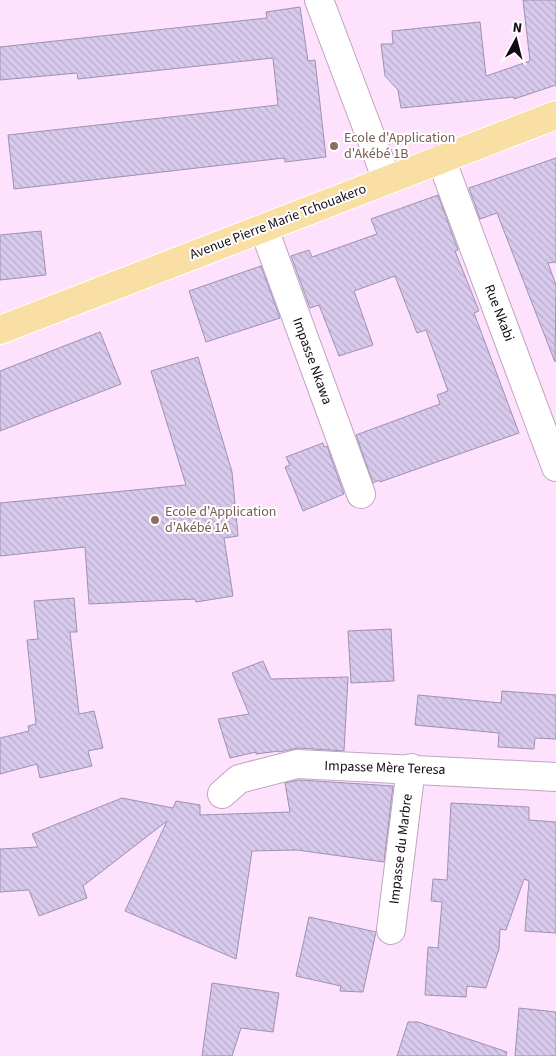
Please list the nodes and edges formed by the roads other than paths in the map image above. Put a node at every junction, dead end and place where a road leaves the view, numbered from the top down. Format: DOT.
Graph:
graph roads {
  1 [pos="319,0"];
  2 [pos="556,115"];
  3 [pos="441,159"];
  4 [pos="387,180"];
  5 [pos="264,228"];
  6 [pos="0,330"];
  7 [pos="556,467"];
  8 [pos="361,494"];
  9 [pos="411,768"];
  10 [pos="556,777"];
  11 [pos="222,794"];
  12 [pos="391,930"];
  1 -- 4 [label="street"];
  2 -- 3 [label="main road, Avenue Pierre Marie Tchouakero"];
  3 -- 4 [label="main road, Avenue Pierre Marie Tchouakero"];
  3 -- 7 [label="street, Rue Nkabi"];
  4 -- 5 [label="main road, Avenue Pierre Marie Tchouakero"];
  5 -- 6 [label="main road, Avenue Pierre Marie Tchouakero"];
  5 -- 8 [label="street, Impasse Nkawa"];
  9 -- 10 [label="street, Impasse Mère Teresa"];
  9 -- 11 [label="street, Impasse Mère Teresa"];
  9 -- 12 [label="street, Impasse du Marbre"];
}
